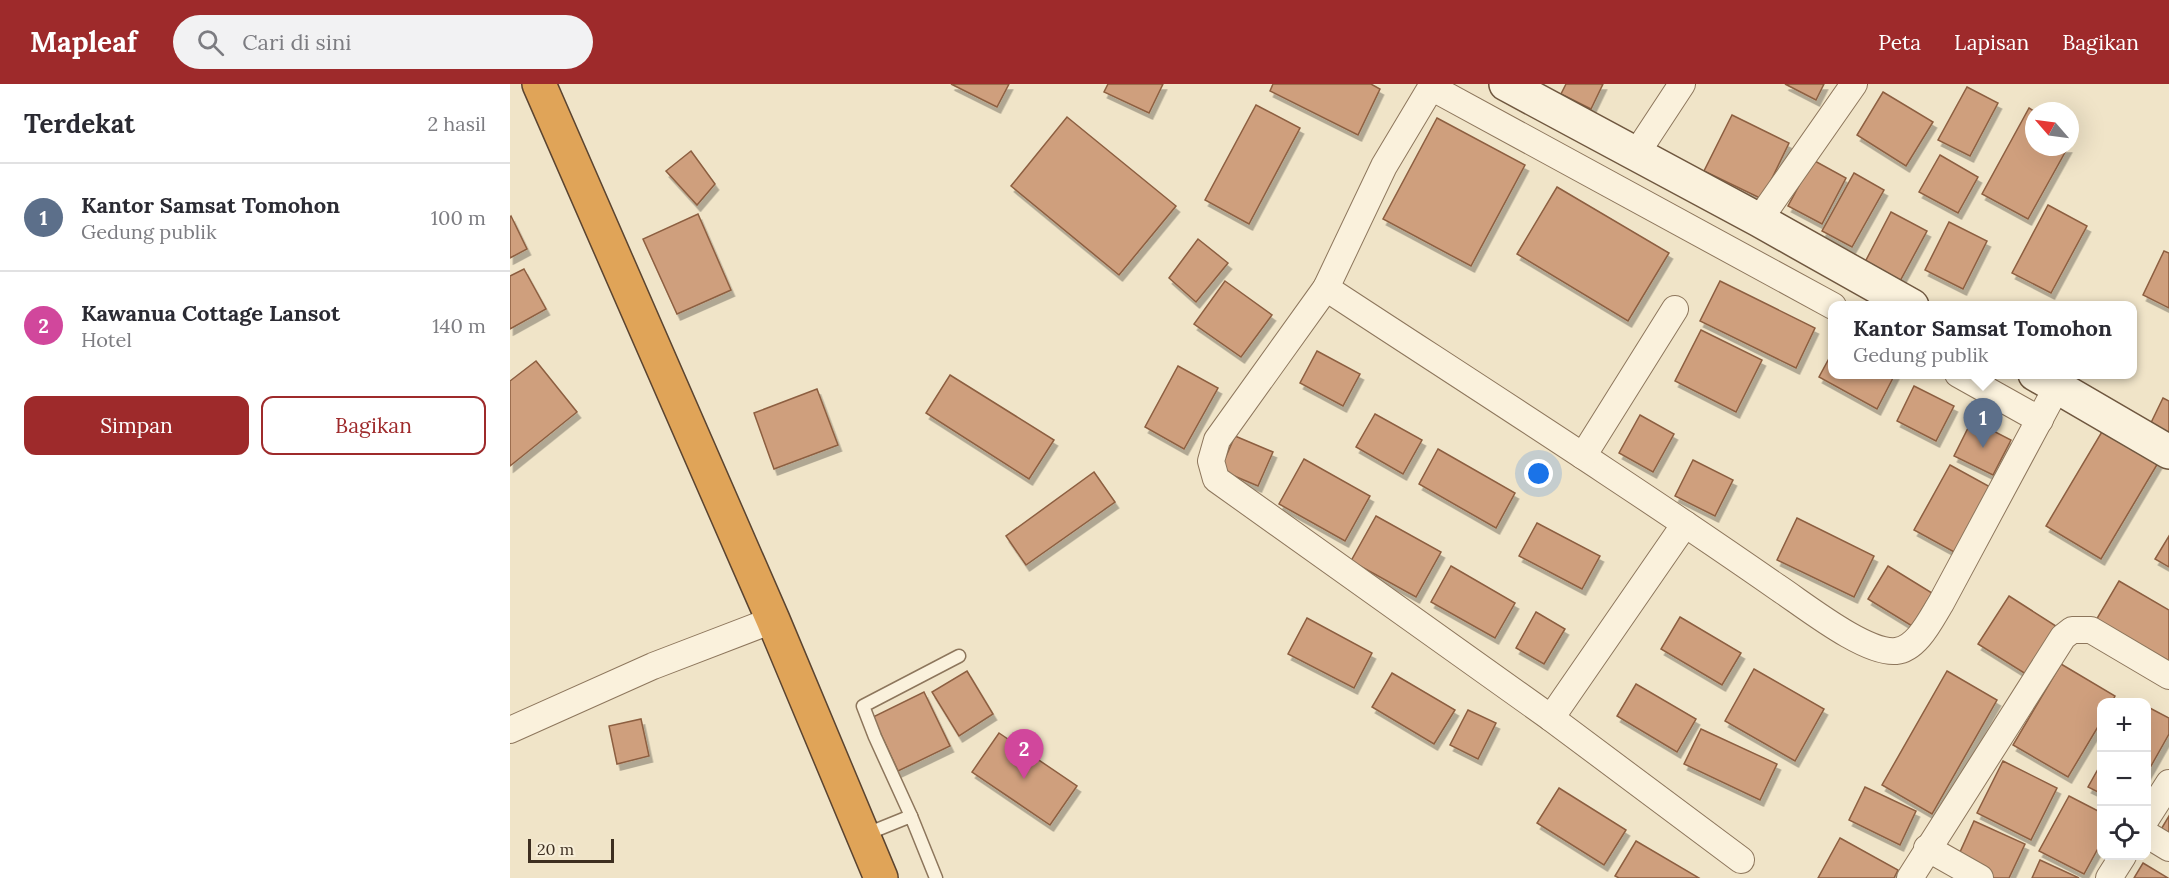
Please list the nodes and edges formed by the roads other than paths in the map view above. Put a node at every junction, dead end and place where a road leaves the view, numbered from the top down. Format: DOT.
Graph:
graph roads {
  1 [pos="539,84"];
  2 [pos="1506,84"];
  3 [pos="1682,84"];
  4 [pos="1854,84"];
  5 [pos="1432,85"];
  6 [pos="1636,154"];
  7 [pos="1759,220"];
  8 [pos="1326,288"];
  9 [pos="1903,301"];
  10 [pos="1828,303"];
  11 [pos="1675,309"];
  12 [pos="1965,379"];
  13 [pos="2046,381"];
  14 [pos="2040,420"];
  15 [pos="2169,452"];
  16 [pos="1582,456"];
  17 [pos="1685,524"];
  18 [pos="772,620"];
  19 [pos="959,656"];
  20 [pos="2169,676"];
  21 [pos="1551,718"];
  22 [pos="510,730"];
  23 [pos="2169,783"];
  24 [pos="2151,811"];
  25 [pos="911,816"];
  26 [pos="863,836"];
  27 [pos="2151,837"];
  28 [pos="1927,848"];
  29 [pos="2169,848"];
  30 [pos="1741,860"];
  31 [pos="2120,860"];
  32 [pos="881,878"];
  33 [pos="936,878"];
  34 [pos="1910,878"];
  35 [pos="1980,878"];
  36 [pos="2109,878"];
  1 -- 18 [label="highway"];
  2 -- 6 [label="street"];
  3 -- 6 [label="street"];
  4 -- 7 [label="street"];
  5 -- 8 [label="street"];
  5 -- 10 [label="street"];
  6 -- 7 [label="street"];
  7 -- 9 [label="street"];
  8 -- 16 [label="street"];
  8 -- 21 [label="street"];
  11 -- 16 [label="street"];
  12 -- 14 [label="street"];
  13 -- 14 [label="street"];
  13 -- 15 [label="street"];
  14 -- 17 [label="street"];
  16 -- 17 [label="street"];
  17 -- 21 [label="street"];
  18 -- 22 [label="street"];
  18 -- 26 [label="highway"];
  19 -- 25 [label="lane"];
  20 -- 28 [label="street"];
  21 -- 30 [label="street"];
  23 -- 24 [label="street"];
  25 -- 26 [label="lane"];
  25 -- 33 [label="lane"];
  26 -- 32 [label="highway"];
  27 -- 29 [label="street"];
  28 -- 34 [label="street"];
  28 -- 35 [label="street"];
  31 -- 36 [label="street"];
}
